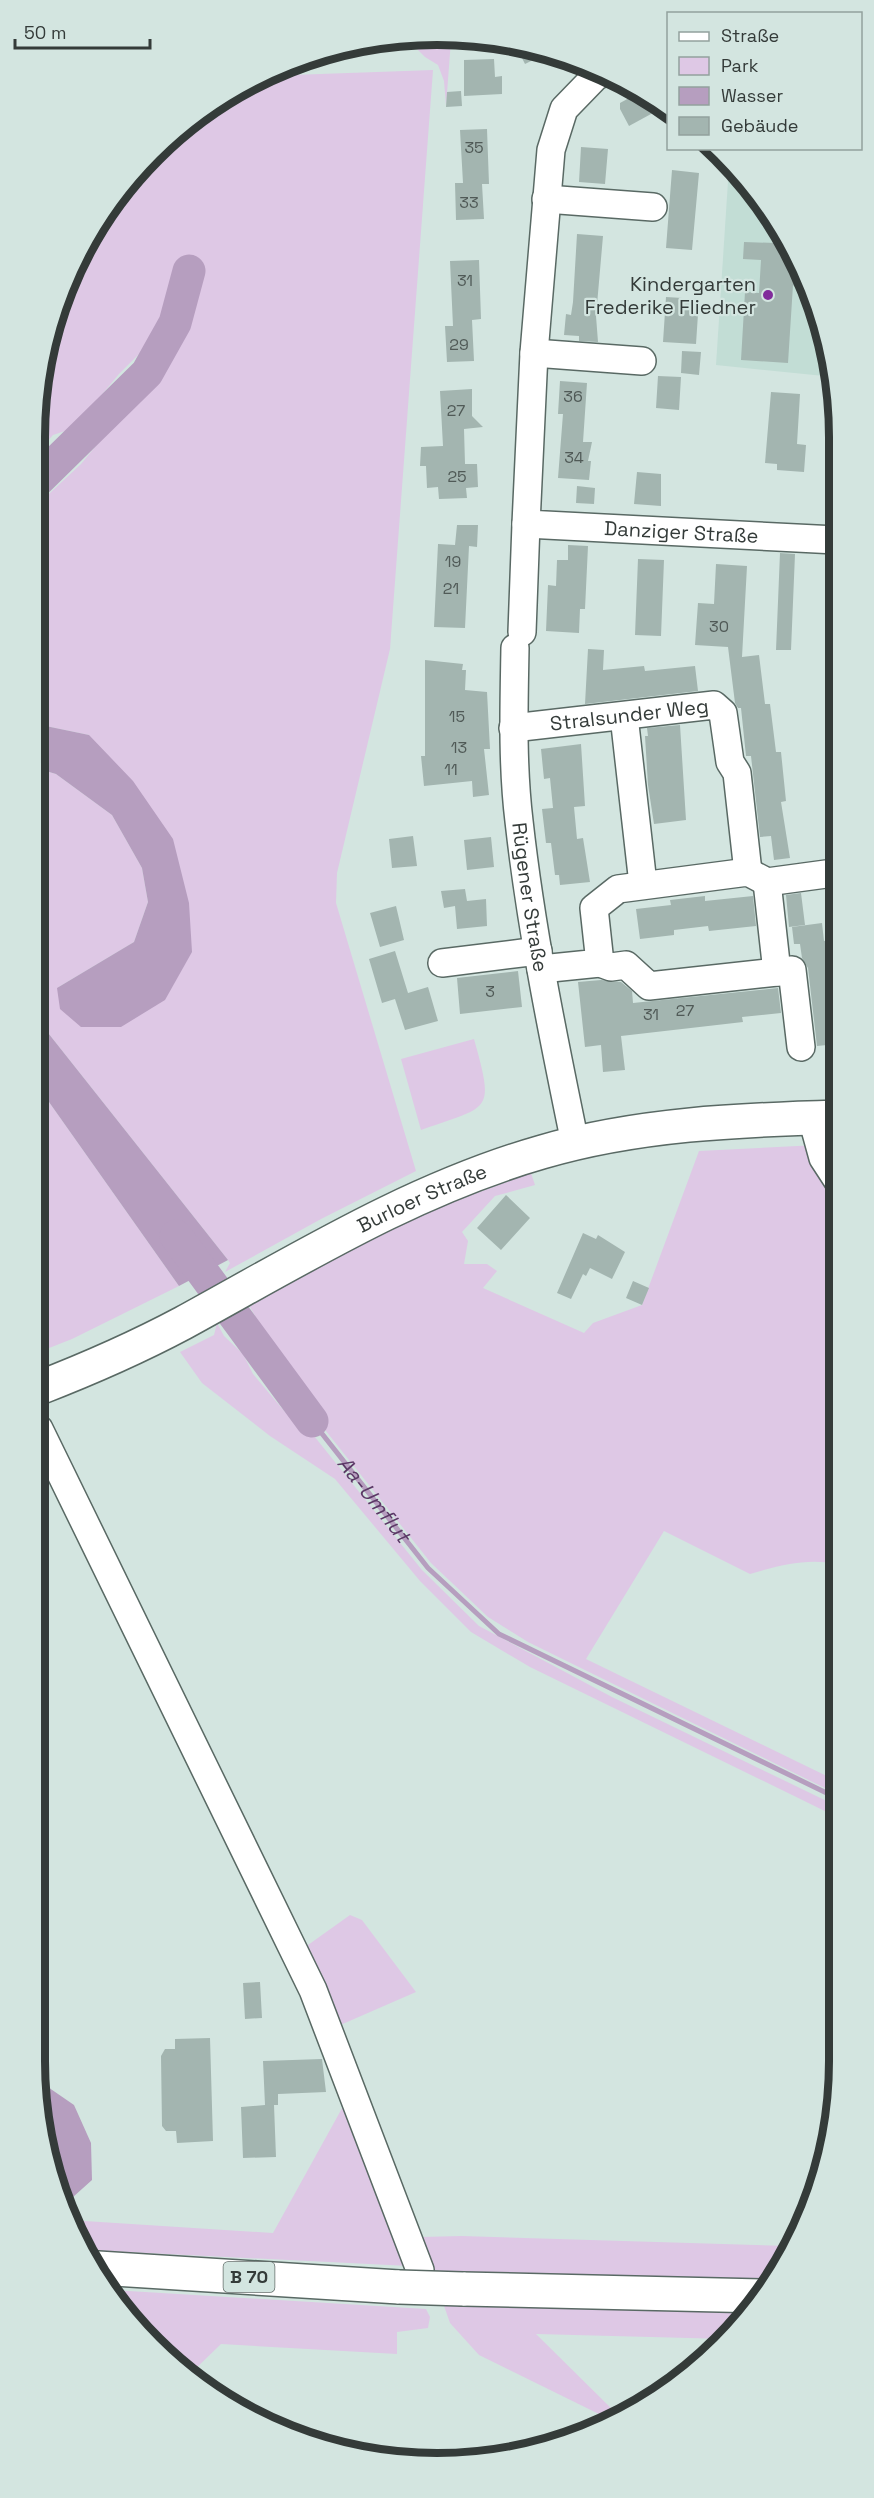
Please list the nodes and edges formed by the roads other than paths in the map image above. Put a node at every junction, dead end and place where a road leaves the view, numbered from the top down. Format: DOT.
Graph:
graph roads {
  1 [pos="594,78"];
  2 [pos="546,199"];
  3 [pos="652,207"];
  4 [pos="534,353"];
  5 [pos="642,361"];
  6 [pos="526,524"];
  7 [pos="829,540"];
  8 [pos="624,716"];
  9 [pos="513,728"];
  10 [pos="826,874"];
  11 [pos="758,877"];
  12 [pos="643,884"];
  13 [pos="540,960"];
  14 [pos="442,963"];
  15 [pos="600,963"];
  16 [pos="777,972"];
  17 [pos="801,1047"];
  18 [pos="825,1117"];
  19 [pos="575,1143"];
  20 [pos="829,1167"];
  21 [pos="45,1386"];
  22 [pos="45,1441"];
  23 [pos="105,2268"];
  24 [pos="410,2278"];
  25 [pos="751,2296"];
  1 -- 2 [label="street"];
  2 -- 3 [label="street"];
  2 -- 4 [label="street"];
  4 -- 5 [label="street"];
  4 -- 6 [label="street"];
  6 -- 7 [label="street, Danziger Straße"];
  6 -- 9 [label="street, Rügener Straße"];
  8 -- 9 [label="street, Stralsunder Weg"];
  8 -- 11 [label="street, Stralsunder Weg"];
  8 -- 12 [label="street"];
  9 -- 13 [label="street, Rügener Straße"];
  10 -- 11 [label="street"];
  11 -- 12 [label="street"];
  11 -- 16 [label="street, Stralsunder Weg"];
  12 -- 15 [label="street"];
  13 -- 14 [label="street"];
  13 -- 15 [label="street"];
  13 -- 19 [label="street, Rügener Straße"];
  15 -- 16 [label="street"];
  16 -- 17 [label="street"];
  18 -- 19 [label="main road, Burloer Straße"];
  18 -- 20 [label="street"];
  19 -- 21 [label="main road, Burloer Straße"];
  22 -- 24 [label="street"];
  23 -- 24 [label="main road, B 70"];
  24 -- 25 [label="main road, B 70, bridge"];
}
